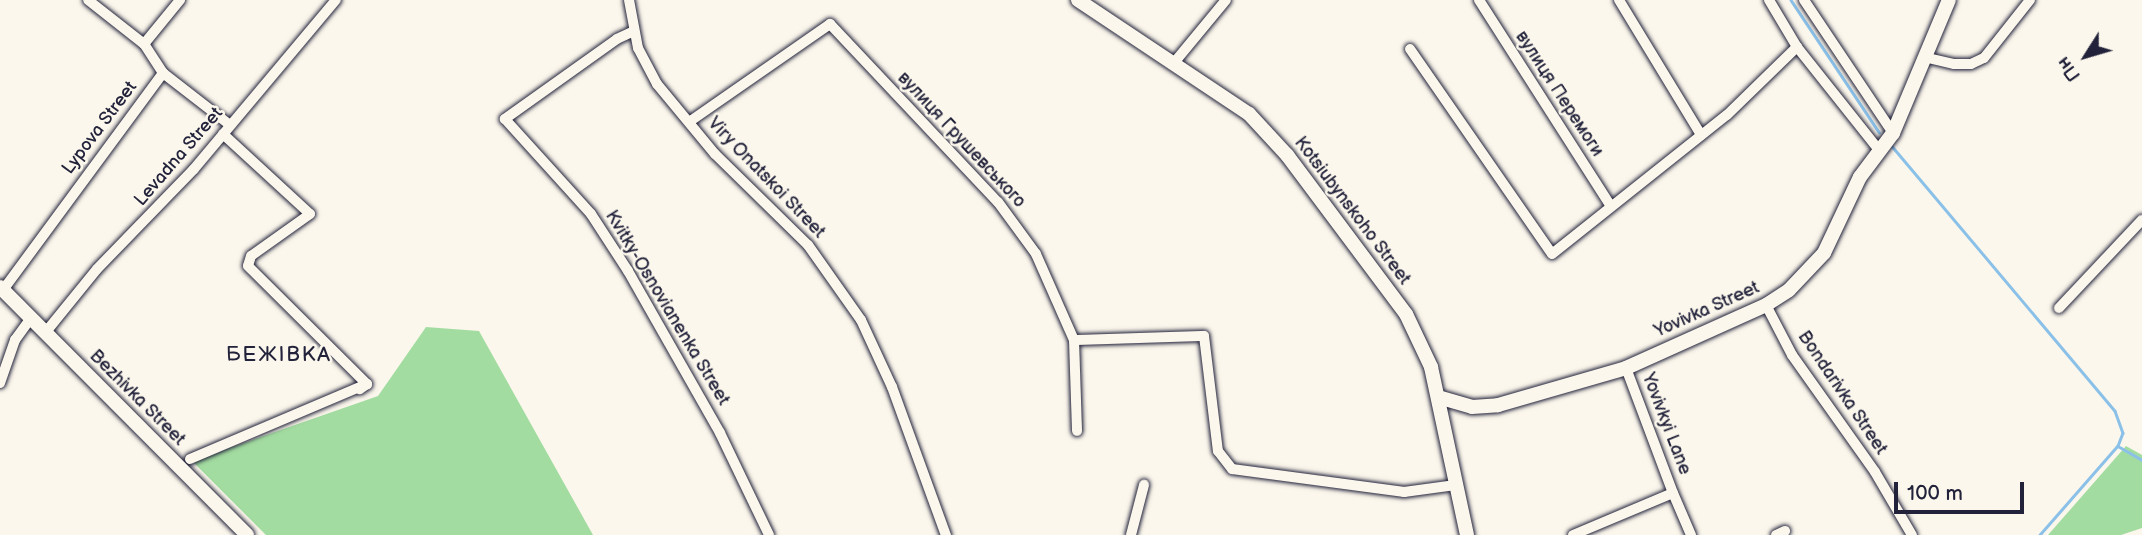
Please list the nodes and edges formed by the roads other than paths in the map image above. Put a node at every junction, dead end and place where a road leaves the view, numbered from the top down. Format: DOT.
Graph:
graph roads {
  1 [pos="89,0"];
  2 [pos="180,0"];
  3 [pos="336,0"];
  4 [pos="629,0"];
  5 [pos="1078,0"];
  6 [pos="1226,0"];
  7 [pos="1479,0"];
  8 [pos="1619,0"];
  9 [pos="1769,0"];
  10 [pos="1804,0"];
  11 [pos="1949,0"];
  12 [pos="2030,0"];
  13 [pos="634,31"];
  14 [pos="144,44"];
  15 [pos="1797,47"];
  16 [pos="1410,49"];
  17 [pos="1928,58"];
  18 [pos="1173,64"];
  19 [pos="163,73"];
  20 [pos="689,122"];
  21 [pos="226,130"];
  22 [pos="1893,133"];
  23 [pos="1700,135"];
  24 [pos="1878,149"];
  25 [pos="1611,205"];
  26 [pos="2142,220"];
  27 [pos="1,289"];
  28 [pos="1766,305"];
  29 [pos="2059,308"];
  30 [pos="31,318"];
  31 [pos="45,333"];
  32 [pos="1074,340"];
  33 [pos="1626,368"];
  34 [pos="0,383"];
  35 [pos="1438,397"];
  36 [pos="1077,431"];
  37 [pos="190,459"];
  38 [pos="1144,485"];
  39 [pos="1456,485"];
  40 [pos="1673,493"];
  41 [pos="247,535"];
  42 [pos="769,535"];
  43 [pos="946,535"];
  44 [pos="1131,535"];
  45 [pos="1466,535"];
  46 [pos="1573,535"];
  47 [pos="1691,535"];
  48 [pos="1912,535"];
  1 -- 14 [label="street"];
  2 -- 14 [label="street"];
  3 -- 21 [label="street, Levadna Street"];
  4 -- 13 [label="street, Viry Onatskoi Street"];
  5 -- 18 [label="street, Kotsiubynskoho Street"];
  6 -- 18 [label="street"];
  7 -- 25 [label="street, вулиця Перемоги"];
  8 -- 23 [label="street"];
  9 -- 15 [label="street"];
  10 -- 22 [label="street"];
  11 -- 17 [label="street, Yovivka Street"];
  12 -- 17 [label="street"];
  13 -- 20 [label="street, Viry Onatskoi Street"];
  13 -- 42 [label="street, Kvitky-Osnovianenka Street"];
  14 -- 19 [label="street"];
  15 -- 23 [label="street"];
  15 -- 24 [label="street"];
  16 -- 25 [label="street"];
  17 -- 22 [label="street, Yovivka Street"];
  18 -- 35 [label="street, Kotsiubynskoho Street"];
  19 -- 21 [label="street"];
  19 -- 27 [label="street, Lypova Street"];
  20 -- 32 [label="street, вулиця Грушевського"];
  20 -- 43 [label="street, Viry Onatskoi Street"];
  21 -- 31 [label="street, Levadna Street"];
  21 -- 37 [label="street"];
  22 -- 24 [label="street, Yovivka Street"];
  23 -- 25 [label="street"];
  24 -- 28 [label="street, Yovivka Street"];
  26 -- 29 [label="street"];
  27 -- 30 [label="street, Bezhivka Street"];
  28 -- 33 [label="street, Yovivka Street"];
  28 -- 48 [label="street, Bondarivka Street"];
  30 -- 31 [label="street, Bezhivka Street"];
  30 -- 34 [label="street"];
  31 -- 41 [label="street, Bezhivka Street"];
  32 -- 36 [label="street"];
  32 -- 39 [label="street"];
  33 -- 35 [label="street, Yovivka Street"];
  33 -- 40 [label="street, Yovivkyi Lane"];
  35 -- 39 [label="street, Kotsiubynskoho Street"];
  38 -- 44 [label="street"];
  39 -- 45 [label="street, Kotsiubynskoho Street"];
  40 -- 46 [label="street, Yovivkyi Lane"];
  40 -- 47 [label="street, Yovivkyi Lane"];
}
